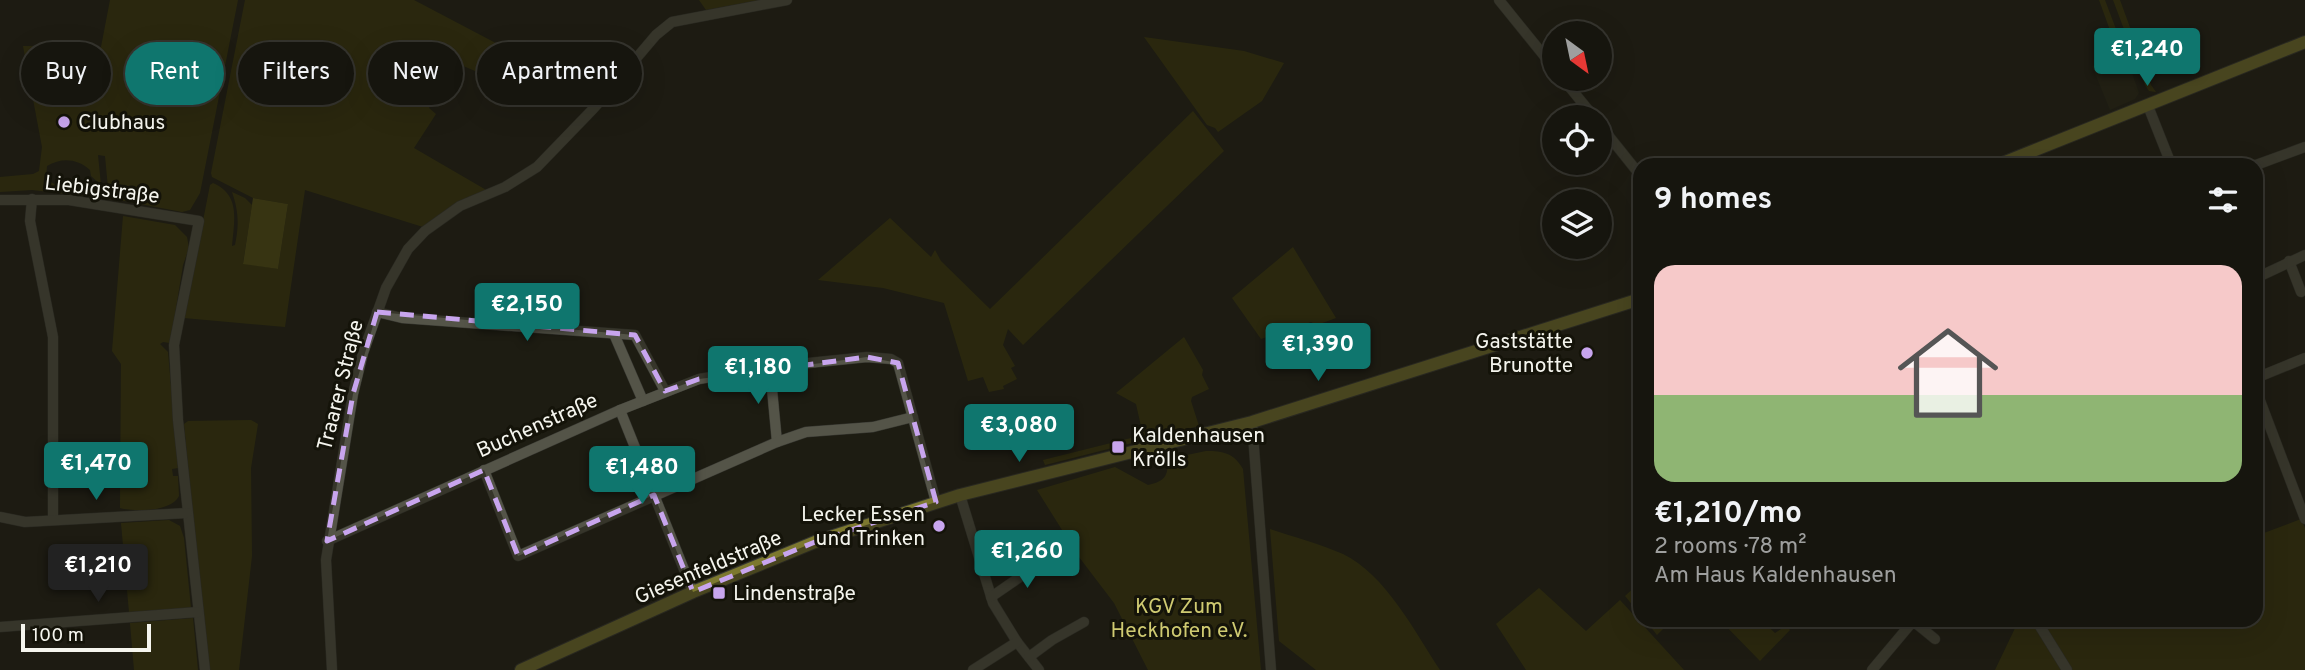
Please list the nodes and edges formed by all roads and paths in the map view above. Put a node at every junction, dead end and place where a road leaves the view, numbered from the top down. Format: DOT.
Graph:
graph roads {
  1 [pos="787,0"];
  2 [pos="1499,0"];
  3 [pos="2305,42"];
  4 [pos="1542,53"];
  5 [pos="1573,91"];
  6 [pos="1584,105"];
  7 [pos="2148,106"];
  8 [pos="1612,140"];
  9 [pos="2305,147"];
  10 [pos="2015,158"];
  11 [pos="2169,158"];
  12 [pos="2263,162"];
  13 [pos="1633,166"];
  14 [pos="32,199"];
  15 [pos="0,200"];
  16 [pos="2305,255"];
  17 [pos="2289,261"];
  18 [pos="2263,274"];
  19 [pos="2301,292"];
  20 [pos="1633,301"];
  21 [pos="377,312"];
  22 [pos="614,334"];
  23 [pos="2305,358"];
  24 [pos="770,368"];
  25 [pos="2263,376"];
  26 [pos="665,391"];
  27 [pos="643,401"];
  28 [pos="2263,408"];
  29 [pos="620,410"];
  30 [pos="913,417"];
  31 [pos="1252,422"];
  32 [pos="777,442"];
  33 [pos="484,470"];
  34 [pos="654,495"];
  35 [pos="960,495"];
  36 [pos="936,502"];
  37 [pos="187,513"];
  38 [pos="0,517"];
  39 [pos="2305,517"];
  40 [pos="53,520"];
  41 [pos="327,541"];
  42 [pos="1046,559"];
  43 [pos="693,592"];
  44 [pos="991,597"];
  45 [pos="198,612"];
  46 [pos="1084,621"];
  47 [pos="0,627"];
  48 [pos="1908,627"];
  49 [pos="1922,627"];
  50 [pos="2040,627"];
  51 [pos="1935,639"];
  52 [pos="1017,642"];
  53 [pos="1029,657"];
  54 [pos="205,670"];
  55 [pos="332,670"];
  56 [pos="521,670"];
  57 [pos="973,670"];
  58 [pos="1039,670"];
  59 [pos="1271,670"];
  60 [pos="1872,670"];
  61 [pos="2067,670"];
  1 -- 21 [label="street, Traarer Straße"];
  2 -- 4 [label="street"];
  3 -- 7 [label="main road"];
  5 -- 6 [label="street"];
  7 -- 10 [label="main road"];
  7 -- 11 [label="street"];
  8 -- 13 [label="street"];
  9 -- 12 [label="street"];
  14 -- 15 [label="street, Liebigstraße"];
  14 -- 37 [label="street, Liebigstraße"];
  14 -- 40 [label="street"];
  16 -- 17 [label="street"];
  17 -- 18 [label="street"];
  17 -- 19 [label="street"];
  20 -- 31 [label="main road, Giesenfeldstraße"];
  21 -- 22 [label="street"];
  21 -- 41 [label="street, Traarer Straße"];
  22 -- 26 [label="street"];
  22 -- 27 [label="street"];
  23 -- 25 [label="street"];
  24 -- 26 [label="street, Buchenstraße"];
  24 -- 30 [label="street, Buchenstraße"];
  24 -- 32 [label="street"];
  26 -- 27 [label="street, Buchenstraße"];
  27 -- 29 [label="street, Buchenstraße"];
  28 -- 39 [label="street"];
  29 -- 33 [label="street, Buchenstraße"];
  29 -- 34 [label="street"];
  30 -- 32 [label="street"];
  30 -- 36 [label="street, Buchenstraße"];
  31 -- 35 [label="main road, Giesenfeldstraße"];
  31 -- 59 [label="street"];
  32 -- 34 [label="street"];
  33 -- 34 [label="street"];
  33 -- 41 [label="street, Buchenstraße"];
  34 -- 43 [label="street"];
  35 -- 36 [label="main road, Giesenfeldstraße"];
  35 -- 44 [label="street"];
  36 -- 43 [label="main road, Giesenfeldstraße"];
  37 -- 40 [label="street"];
  37 -- 45 [label="street"];
  38 -- 40 [label="street"];
  41 -- 55 [label="street, Traarer Straße"];
  42 -- 44 [label="street"];
  43 -- 56 [label="main road, Giesenfeldstraße"];
  44 -- 52 [label="street"];
  45 -- 47 [label="street"];
  45 -- 54 [label="street"];
  46 -- 53 [label="street"];
  48 -- 60 [label="street"];
  49 -- 51 [label="street"];
  50 -- 61 [label="street"];
  52 -- 53 [label="street"];
  52 -- 57 [label="street"];
  53 -- 58 [label="street"];
}
